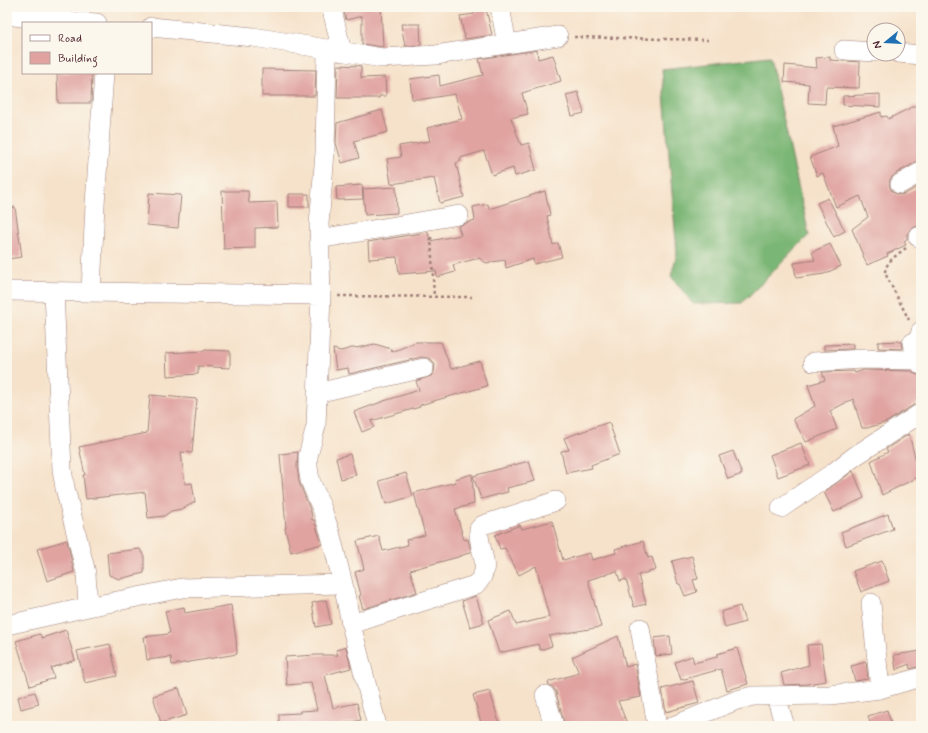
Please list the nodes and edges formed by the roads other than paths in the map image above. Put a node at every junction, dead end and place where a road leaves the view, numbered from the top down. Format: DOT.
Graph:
graph roads {
  1 [pos="87,7"];
  2 [pos="334,7"];
  3 [pos="500,7"];
  4 [pos="7,15"];
  5 [pos="79,22"];
  6 [pos="93,22"];
  7 [pos="152,27"];
  8 [pos="558,36"];
  9 [pos="507,44"];
  10 [pos="334,50"];
  11 [pos="844,50"];
  12 [pos="866,51"];
  13 [pos="906,54"];
  14 [pos="921,55"];
  15 [pos="104,74"];
  16 [pos="921,172"];
  17 [pos="900,184"];
  18 [pos="459,215"];
  19 [pos="319,240"];
  20 [pos="7,291"];
  21 [pos="54,292"];
  22 [pos="91,292"];
  23 [pos="320,295"];
  24 [pos="920,336"];
  25 [pos="813,362"];
  26 [pos="920,363"];
  27 [pos="424,368"];
  28 [pos="317,393"];
  29 [pos="921,413"];
  30 [pos="556,502"];
  31 [pos="781,508"];
  32 [pos="343,584"];
  33 [pos="871,603"];
  34 [pos="88,607"];
  35 [pos="351,624"];
  36 [pos="7,626"];
  37 [pos="640,628"];
  38 [pos="921,677"];
  39 [pos="880,689"];
  40 [pos="546,694"];
  41 [pos="776,697"];
  42 [pos="377,726"];
  43 [pos="554,726"];
  44 [pos="657,726"];
  45 [pos="673,726"];
  46 [pos="785,726"];
  1 -- 6 [label="street"];
  2 -- 10 [label="street"];
  3 -- 9 [label="street"];
  4 -- 5 [label="street"];
  7 -- 10 [label="street"];
  8 -- 9 [label="street"];
  9 -- 10 [label="street"];
  10 -- 19 [label="street"];
  11 -- 12 [label="street"];
  13 -- 14 [label="street"];
  15 -- 22 [label="street"];
  16 -- 17 [label="street"];
  18 -- 19 [label="street"];
  19 -- 23 [label="street"];
  20 -- 21 [label="street"];
  21 -- 22 [label="street"];
  21 -- 34 [label="street"];
  22 -- 23 [label="street"];
  23 -- 28 [label="street"];
  24 -- 26 [label="street"];
  25 -- 26 [label="street"];
  27 -- 28 [label="street"];
  28 -- 32 [label="street"];
  29 -- 31 [label="street"];
  30 -- 35 [label="street"];
  32 -- 34 [label="street"];
  32 -- 35 [label="street"];
  33 -- 39 [label="street"];
  34 -- 36 [label="street"];
  35 -- 42 [label="street"];
  37 -- 44 [label="street"];
  38 -- 39 [label="street"];
  39 -- 41 [label="street"];
  40 -- 43 [label="street"];
  41 -- 45 [label="street"];
  41 -- 46 [label="street"];
}
